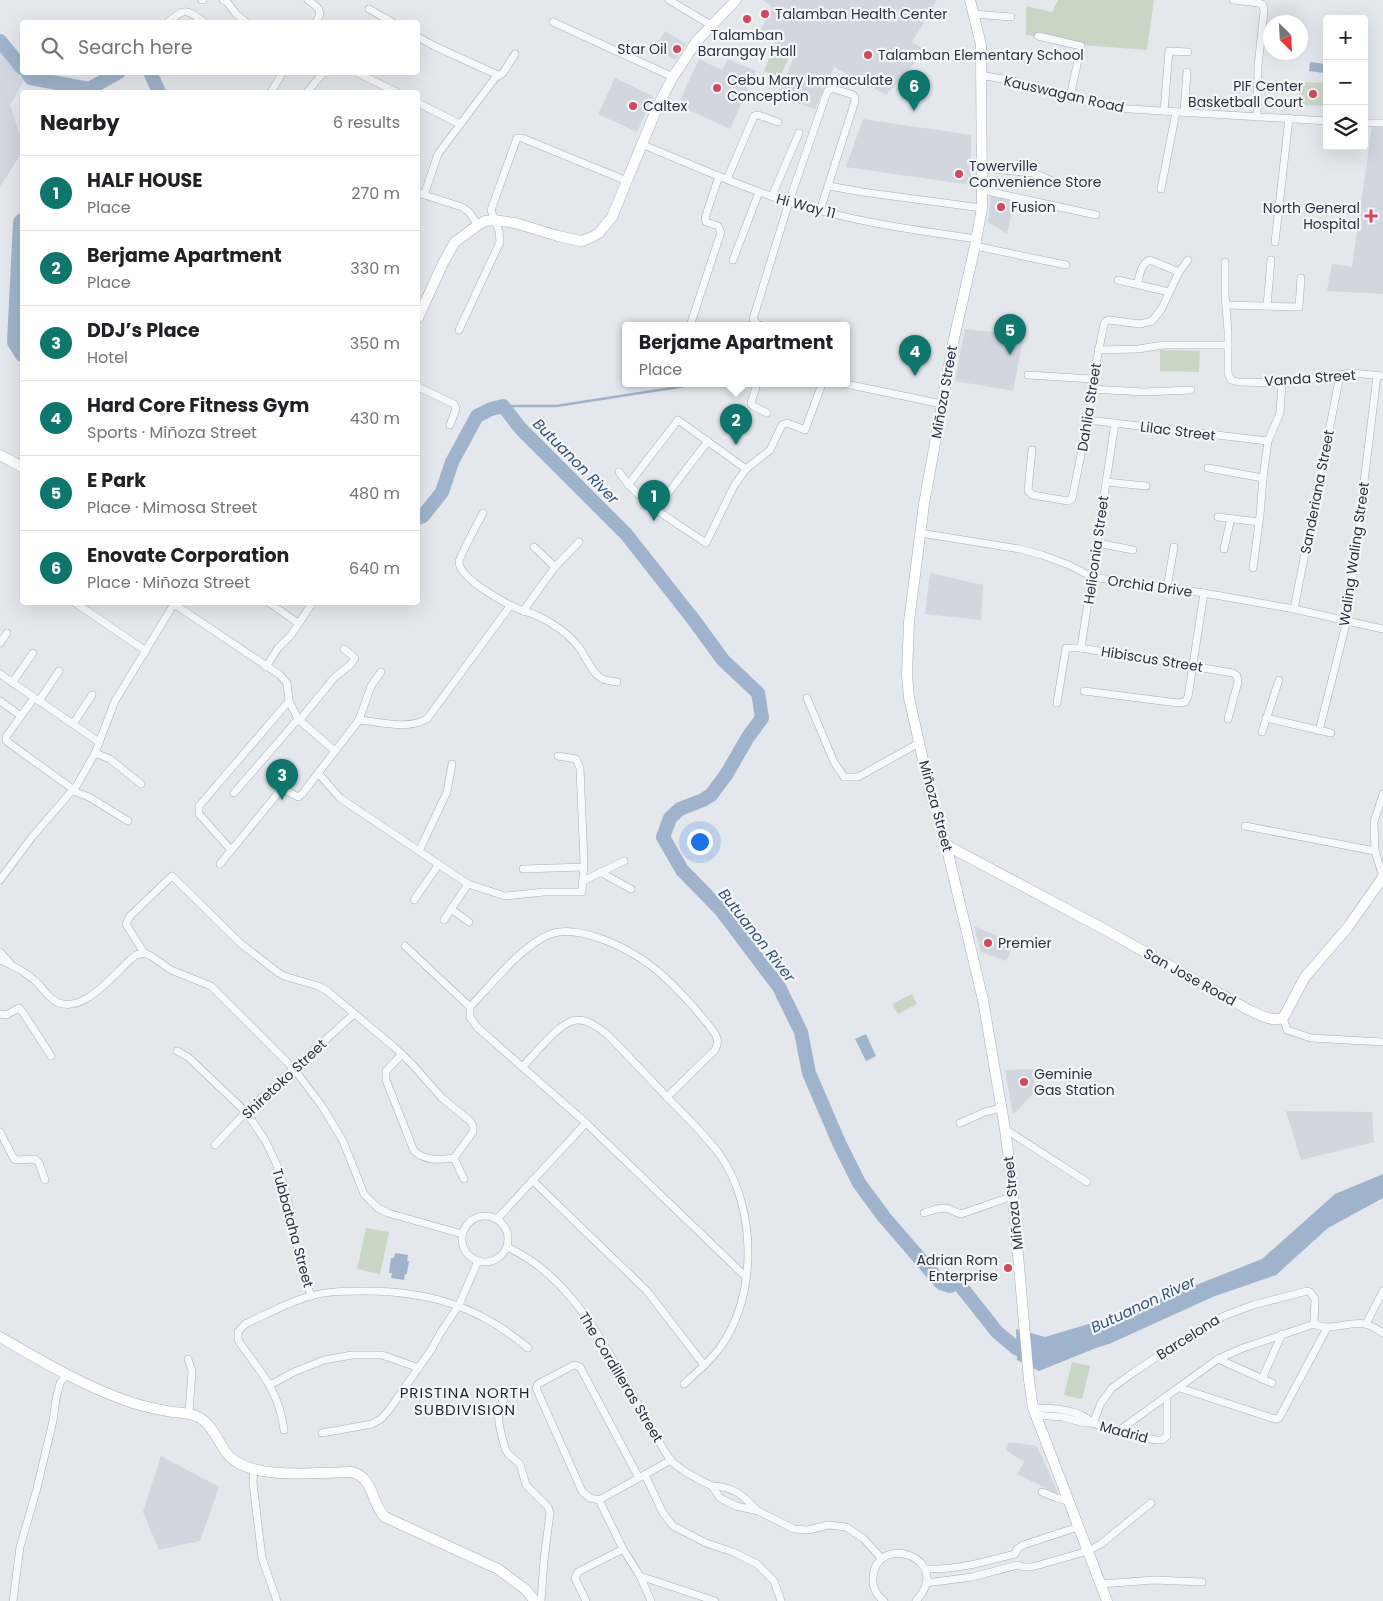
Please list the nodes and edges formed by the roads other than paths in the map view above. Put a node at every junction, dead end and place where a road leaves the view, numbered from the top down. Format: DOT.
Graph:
graph roads {
  1 [pos="223,0"];
  2 [pos="308,0"];
  3 [pos="669,0"];
  4 [pos="736,0"];
  5 [pos="970,0"];
  6 [pos="1233,0"];
  7 [pos="369,9"];
  8 [pos="974,14"];
  9 [pos="1012,17"];
  10 [pos="170,20"];
  11 [pos="201,20"];
  12 [pos="244,20"];
  13 [pos="317,20"];
  14 [pos="388,20"];
  15 [pos="553,22"];
  16 [pos="711,25"];
  17 [pos="1038,36"];
  18 [pos="420,38"];
  19 [pos="1188,52"];
  20 [pos="515,54"];
  21 [pos="1187,72"];
  22 [pos="279,75"];
  23 [pos="321,75"];
  24 [pos="362,75"];
  25 [pos="498,75"];
  26 [pos="980,75"];
  27 [pos="673,77"];
  28 [pos="272,90"];
  29 [pos="309,90"];
  30 [pos="392,90"];
  31 [pos="1070,97"];
  32 [pos="420,104"];
  33 [pos="1164,111"];
  34 [pos="1176,112"];
  35 [pos="1184,112"];
  36 [pos="1257,117"];
  37 [pos="1289,118"];
  38 [pos="1323,121"];
  39 [pos="778,122"];
  40 [pos="1368,123"];
  41 [pos="1383,123"];
  42 [pos="460,124"];
  43 [pos="799,133"];
  44 [pos="643,145"];
  45 [pos="982,168"];
  46 [pos="719,176"];
  47 [pos="727,179"];
  48 [pos="627,181"];
  49 [pos="1058,183"];
  50 [pos="829,186"];
  51 [pos="1161,189"];
  52 [pos="982,190"];
  53 [pos="759,192"];
  54 [pos="421,194"];
  55 [pos="772,196"];
  56 [pos="789,202"];
  57 [pos="982,208"];
  58 [pos="820,211"];
  59 [pos="1096,215"];
  60 [pos="494,220"];
  61 [pos="478,225"];
  62 [pos="976,242"];
  63 [pos="1275,242"];
  64 [pos="733,260"];
  65 [pos="1188,260"];
  66 [pos="1271,260"];
  67 [pos="1226,262"];
  68 [pos="1066,264"];
  69 [pos="1179,272"];
  70 [pos="1301,278"];
  71 [pos="1118,280"];
  72 [pos="1137,284"];
  73 [pos="1169,292"];
  74 [pos="1226,305"];
  75 [pos="1267,306"];
  76 [pos="420,314"];
  77 [pos="691,322"];
  78 [pos="755,322"];
  79 [pos="459,330"];
  80 [pos="1228,345"];
  81 [pos="1098,350"];
  82 [pos="1028,375"];
  83 [pos="1340,375"];
  84 [pos="1380,376"];
  85 [pos="1093,379"];
  86 [pos="1282,383"];
  87 [pos="850,385"];
  88 [pos="756,387"];
  89 [pos="821,387"];
  90 [pos="420,388"];
  91 [pos="1091,389"];
  92 [pos="1191,390"];
  93 [pos="942,404"];
  94 [pos="767,412"];
  95 [pos="1088,420"];
  96 [pos="1115,423"];
  97 [pos="450,425"];
  98 [pos="708,441"];
  99 [pos="1268,441"];
  100 [pos="1032,450"];
  101 [pos="0,455"];
  102 [pos="20,466"];
  103 [pos="1208,468"];
  104 [pos="746,469"];
  105 [pos="619,472"];
  106 [pos="1263,478"];
  107 [pos="1106,482"];
  108 [pos="628,485"];
  109 [pos="1146,486"];
  110 [pos="656,509"];
  111 [pos="483,513"];
  112 [pos="1218,517"];
  113 [pos="1231,518"];
  114 [pos="1259,522"];
  115 [pos="920,533"];
  116 [pos="579,542"];
  117 [pos="1097,543"];
  118 [pos="534,547"];
  119 [pos="1174,547"];
  120 [pos="1224,549"];
  121 [pos="1133,550"];
  122 [pos="555,567"];
  123 [pos="1252,568"];
  124 [pos="1092,577"];
  125 [pos="1168,588"];
  126 [pos="1204,593"];
  127 [pos="78,605"];
  128 [pos="173,605"];
  129 [pos="177,605"];
  130 [pos="272,605"];
  131 [pos="311,605"];
  132 [pos="510,606"];
  133 [pos="1294,609"];
  134 [pos="522,611"];
  135 [pos="1347,620"];
  136 [pos="298,623"];
  137 [pos="1383,630"];
  138 [pos="7,633"];
  139 [pos="0,643"];
  140 [pos="1081,648"];
  141 [pos="344,649"];
  142 [pos="146,651"];
  143 [pos="33,653"];
  144 [pos="1192,665"];
  145 [pos="266,667"];
  146 [pos="59,671"];
  147 [pos="381,672"];
  148 [pos="0,674"];
  149 [pos="1279,680"];
  150 [pos="617,682"];
  151 [pos="12,683"];
  152 [pos="1084,691"];
  153 [pos="92,695"];
  154 [pos="807,698"];
  155 [pos="36,700"];
  156 [pos="0,701"];
  157 [pos="290,701"];
  158 [pos="1057,703"];
  159 [pos="21,716"];
  160 [pos="1266,718"];
  161 [pos="1228,719"];
  162 [pos="298,720"];
  163 [pos="359,720"];
  164 [pos="73,724"];
  165 [pos="1319,731"];
  166 [pos="1262,732"];
  167 [pos="1330,733"];
  168 [pos="99,742"];
  169 [pos="919,743"];
  170 [pos="335,751"];
  171 [pos="95,753"];
  172 [pos="558,756"];
  173 [pos="452,764"];
  174 [pos="319,774"];
  175 [pos="141,784"];
  176 [pos="73,790"];
  177 [pos="234,793"];
  178 [pos="1383,794"];
  179 [pos="128,821"];
  180 [pos="1245,826"];
  181 [pos="946,845"];
  182 [pos="232,850"];
  183 [pos="419,851"];
  184 [pos="1375,851"];
  185 [pos="624,861"];
  186 [pos="220,864"];
  187 [pos="438,864"];
  188 [pos="584,867"];
  189 [pos="523,869"];
  190 [pos="600,872"];
  191 [pos="1383,877"];
  192 [pos="0,880"];
  193 [pos="583,881"];
  194 [pos="468,884"];
  195 [pos="631,889"];
  196 [pos="414,900"];
  197 [pos="451,909"];
  198 [pos="444,920"];
  199 [pos="469,922"];
  200 [pos="405,946"];
  201 [pos="0,952"];
  202 [pos="144,953"];
  203 [pos="0,960"];
  204 [pos="12,965"];
  205 [pos="470,1007"];
  206 [pos="0,1014"];
  207 [pos="354,1014"];
  208 [pos="1283,1018"];
  209 [pos="1383,1042"];
  210 [pos="177,1051"];
  211 [pos="402,1054"];
  212 [pos="51,1056"];
  213 [pos="522,1067"];
  214 [pos="294,1069"];
  215 [pos="667,1097"];
  216 [pos="1001,1108"];
  217 [pos="246,1112"];
  218 [pos="586,1123"];
  219 [pos="960,1123"];
  220 [pos="1005,1129"];
  221 [pos="0,1132"];
  222 [pos="215,1145"];
  223 [pos="454,1158"];
  224 [pos="464,1179"];
  225 [pos="45,1180"];
  226 [pos="532,1180"];
  227 [pos="1087,1182"];
  228 [pos="1013,1196"];
  229 [pos="924,1213"];
  230 [pos="497,1218"];
  231 [pos="462,1234"];
  232 [pos="507,1247"];
  233 [pos="478,1261"];
  234 [pos="746,1277"];
  235 [pos="1383,1291"];
  236 [pos="311,1296"];
  237 [pos="459,1305"];
  238 [pos="1314,1324"];
  239 [pos="1366,1324"];
  240 [pos="1327,1328"];
  241 [pos="1383,1333"];
  242 [pos="1282,1334"];
  243 [pos="0,1337"];
  244 [pos="528,1348"];
  245 [pos="188,1358"];
  246 [pos="1218,1359"];
  247 [pos="704,1365"];
  248 [pos="419,1368"];
  249 [pos="66,1376"];
  250 [pos="1262,1379"];
  251 [pos="1272,1383"];
  252 [pos="684,1384"];
  253 [pos="270,1386"];
  254 [pos="1180,1388"];
  255 [pos="1167,1396"];
  256 [pos="505,1398"];
  257 [pos="1034,1411"];
  258 [pos="188,1413"];
  259 [pos="1093,1423"];
  260 [pos="284,1430"];
  261 [pos="1117,1432"];
  262 [pos="322,1433"];
  263 [pos="671,1460"];
  264 [pos="254,1469"];
  265 [pos="642,1477"];
  266 [pos="712,1486"];
  267 [pos="1042,1492"];
  268 [pos="599,1500"];
  269 [pos="1068,1501"];
  270 [pos="1151,1503"];
  271 [pos="758,1512"];
  272 [pos="1078,1527"];
  273 [pos="623,1550"];
  274 [pos="1088,1551"];
  275 [pos="1015,1554"];
  276 [pos="882,1559"];
  277 [pos="1018,1565"];
  278 [pos="925,1569"];
  279 [pos="640,1576"];
  280 [pos="1202,1582"];
  281 [pos="926,1583"];
  282 [pos="1101,1584"];
  283 [pos="13,1601"];
  284 [pos="277,1601"];
  285 [pos="536,1601"];
  286 [pos="541,1601"];
  287 [pos="586,1601"];
  288 [pos="651,1601"];
  289 [pos="715,1601"];
  290 [pos="781,1601"];
  291 [pos="884,1601"];
  292 [pos="916,1601"];
  293 [pos="1107,1601"];
  1 -- 12 [label="street"];
  2 -- 13 [label="street"];
  3 -- 16 [label="street"];
  4 -- 16 [label="main road"];
  5 -- 8 [label="main road, Miñoza Street"];
  6 -- 36 [label="street"];
  7 -- 14 [label="street"];
  8 -- 9 [label="street"];
  8 -- 26 [label="main road, Miñoza Street"];
  10 -- 11 [label="street"];
  15 -- 27 [label="street"];
  16 -- 27 [label="main road"];
  17 -- 31 [label="street"];
  18 -- 25 [label="street"];
  19 -- 33 [label="street"];
  20 -- 25 [label="street"];
  21 -- 35 [label="street"];
  22 -- 28 [label="street"];
  23 -- 29 [label="street"];
  24 -- 30 [label="street"];
  25 -- 42 [label="street"];
  26 -- 31 [label="street, Kauswagan Road"];
  26 -- 45 [label="main road, Miñoza Street"];
  27 -- 44 [label="main road"];
  31 -- 33 [label="street, Kauswagan Road"];
  32 -- 42 [label="street"];
  33 -- 34 [label="street, Kauswagan Road"];
  34 -- 35 [label="street, Kauswagan Road"];
  34 -- 51 [label="street"];
  35 -- 36 [label="street, Kauswagan Road"];
  36 -- 37 [label="street, Kauswagan Road"];
  37 -- 38 [label="street, Kauswagan Road"];
  37 -- 63 [label="street"];
  39 -- 47 [label="street"];
  40 -- 41 [label="street"];
  42 -- 54 [label="street"];
  43 -- 55 [label="street"];
  44 -- 46 [label="street, Hi Way 11"];
  44 -- 48 [label="main road"];
  45 -- 49 [label="street"];
  45 -- 52 [label="main road, Miñoza Street"];
  46 -- 47 [label="street, Hi Way 11"];
  46 -- 77 [label="street"];
  47 -- 53 [label="street, Hi Way 11"];
  48 -- 60 [label="main road"];
  48 -- 60 [label="street"];
  50 -- 56 [label="street"];
  50 -- 57 [label="street"];
  50 -- 58 [label="street"];
  52 -- 57 [label="main road, Miñoza Street"];
  52 -- 59 [label="street"];
  53 -- 55 [label="street, Hi Way 11"];
  53 -- 64 [label="street"];
  54 -- 61 [label="street"];
  55 -- 56 [label="street, Hi Way 11"];
  56 -- 58 [label="street, Hi Way 11"];
  56 -- 78 [label="street"];
  57 -- 62 [label="main road, Miñoza Street"];
  58 -- 62 [label="street, Hi Way 11"];
  60 -- 61 [label="main road"];
  60 -- 79 [label="street"];
  61 -- 76 [label="main road"];
  62 -- 68 [label="street, Hi Way 11"];
  62 -- 93 [label="main road, Miñoza Street"];
  65 -- 69 [label="street"];
  66 -- 75 [label="street"];
  67 -- 74 [label="street"];
  69 -- 72 [label="street"];
  69 -- 73 [label="street"];
  70 -- 75 [label="street"];
  71 -- 72 [label="street"];
  72 -- 73 [label="street"];
  73 -- 81 [label="street, Dahlia Street"];
  74 -- 75 [label="street"];
  74 -- 80 [label="street"];
  80 -- 81 [label="street"];
  80 -- 86 [label="street, Vanda Street"];
  81 -- 85 [label="street, Dahlia Street"];
  82 -- 85 [label="street"];
  83 -- 84 [label="street, Vanda Street"];
  83 -- 86 [label="street, Vanda Street"];
  83 -- 133 [label="street, Sanderiana Street"];
  84 -- 135 [label="street, Waling Waling Street"];
  85 -- 91 [label="street, Dahlia Street"];
  86 -- 99 [label="street"];
  87 -- 93 [label="street"];
  88 -- 94 [label="street"];
  89 -- 104 [label="street"];
  90 -- 97 [label="street"];
  91 -- 92 [label="street"];
  91 -- 95 [label="street, Dahlia Street"];
  93 -- 115 [label="main road, Miñoza Street"];
  95 -- 96 [label="street, Lilac Street"];
  95 -- 100 [label="street, Dahlia Street"];
  96 -- 99 [label="street, Lilac Street"];
  96 -- 107 [label="street, Heliconia Street"];
  98 -- 104 [label="street"];
  98 -- 108 [label="street"];
  98 -- 110 [label="street"];
  99 -- 106 [label="street"];
  101 -- 102 [label="main road"];
  103 -- 106 [label="street"];
  104 -- 110 [label="street"];
  105 -- 108 [label="street"];
  106 -- 114 [label="street"];
  107 -- 109 [label="street"];
  107 -- 117 [label="street, Heliconia Street"];
  108 -- 110 [label="street"];
  111 -- 132 [label="street"];
  112 -- 113 [label="street"];
  113 -- 114 [label="street"];
  113 -- 120 [label="street"];
  114 -- 123 [label="street"];
  115 -- 124 [label="street, Orchid Drive"];
  115 -- 169 [label="main road, Miñoza Street"];
  116 -- 122 [label="street"];
  117 -- 121 [label="street"];
  117 -- 124 [label="street, Heliconia Street"];
  118 -- 122 [label="street"];
  119 -- 125 [label="street"];
  122 -- 134 [label="street"];
  124 -- 125 [label="street, Orchid Drive"];
  124 -- 140 [label="street, Heliconia Street"];
  125 -- 126 [label="street, Orchid Drive"];
  126 -- 133 [label="street, Orchid Drive"];
  126 -- 144 [label="street"];
  127 -- 142 [label="street"];
  128 -- 142 [label="street"];
  129 -- 145 [label="street"];
  130 -- 136 [label="street"];
  131 -- 136 [label="street"];
  132 -- 134 [label="street"];
  132 -- 163 [label="street"];
  133 -- 135 [label="street, Orchid Drive"];
  134 -- 150 [label="street"];
  135 -- 137 [label="street, Orchid Drive"];
  135 -- 165 [label="street, Waling Waling Street"];
  136 -- 145 [label="street"];
  138 -- 139 [label="street"];
  140 -- 144 [label="street, Hibiscus Street"];
  140 -- 158 [label="street, Hibiscus Street"];
  141 -- 162 [label="street"];
  142 -- 168 [label="street"];
  143 -- 151 [label="street"];
  144 -- 152 [label="street"];
  144 -- 161 [label="street, Hibiscus Street"];
  145 -- 157 [label="street"];
  146 -- 155 [label="street"];
  147 -- 163 [label="street"];
  148 -- 151 [label="street"];
  149 -- 160 [label="street"];
  151 -- 155 [label="street"];
  153 -- 164 [label="street"];
  154 -- 169 [label="street"];
  155 -- 159 [label="street"];
  155 -- 164 [label="street"];
  156 -- 159 [label="street"];
  157 -- 162 [label="street"];
  157 -- 182 [label="street"];
  159 -- 176 [label="street"];
  160 -- 165 [label="street"];
  160 -- 166 [label="street"];
  162 -- 170 [label="street"];
  162 -- 177 [label="street"];
  163 -- 170 [label="street"];
  164 -- 168 [label="street"];
  165 -- 167 [label="street"];
  168 -- 171 [label="street"];
  169 -- 181 [label="main road, Miñoza Street"];
  170 -- 174 [label="street"];
  171 -- 175 [label="street"];
  171 -- 176 [label="street"];
  172 -- 188 [label="street"];
  173 -- 183 [label="street"];
  174 -- 182 [label="street"];
  174 -- 183 [label="street"];
  176 -- 179 [label="street"];
  176 -- 192 [label="street"];
  178 -- 184 [label="street"];
  180 -- 184 [label="street"];
  181 -- 208 [label="main road, San Jose Road"];
  181 -- 216 [label="main road, Miñoza Street"];
  182 -- 186 [label="street"];
  183 -- 187 [label="street"];
  184 -- 191 [label="street"];
  185 -- 190 [label="street"];
  187 -- 194 [label="street"];
  187 -- 196 [label="street"];
  188 -- 189 [label="street"];
  188 -- 193 [label="street"];
  190 -- 193 [label="street"];
  190 -- 195 [label="street"];
  191 -- 208 [label="main road"];
  193 -- 194 [label="street"];
  194 -- 197 [label="street"];
  197 -- 198 [label="street"];
  197 -- 199 [label="street"];
  200 -- 205 [label="street"];
  201 -- 204 [label="street"];
  202 -- 204 [label="street"];
  202 -- 207 [label="street"];
  202 -- 214 [label="street"];
  203 -- 204 [label="street"];
  205 -- 213 [label="street"];
  205 -- 215 [label="street"];
  206 -- 212 [label="street"];
  207 -- 211 [label="street"];
  207 -- 214 [label="street, Shiretoko Street"];
  208 -- 209 [label="street"];
  210 -- 217 [label="street, Tubbataha Street"];
  211 -- 223 [label="street"];
  211 -- 223 [label="street"];
  213 -- 215 [label="street"];
  213 -- 218 [label="street"];
  214 -- 217 [label="street, Shiretoko Street"];
  214 -- 231 [label="street"];
  215 -- 234 [label="street"];
  216 -- 219 [label="street"];
  216 -- 220 [label="main road, Miñoza Street"];
  217 -- 222 [label="street, Shiretoko Street"];
  217 -- 236 [label="street, Tubbataha Street"];
  218 -- 226 [label="street"];
  218 -- 234 [label="street"];
  220 -- 227 [label="street"];
  220 -- 228 [label="main road, Miñoza Street"];
  221 -- 225 [label="street"];
  223 -- 224 [label="street"];
  226 -- 230 [label="street"];
  226 -- 247 [label="street"];
  228 -- 229 [label="street"];
  228 -- 257 [label="main road, Miñoza Street"];
  230 -- 231 [label="street"];
  230 -- 232 [label="street"];
  231 -- 233 [label="street"];
  232 -- 233 [label="street"];
  232 -- 263 [label="street, The Cordilleras Street"];
  233 -- 237 [label="street"];
  234 -- 247 [label="street"];
  235 -- 239 [label="street"];
  236 -- 237 [label="street"];
  236 -- 253 [label="street"];
  237 -- 244 [label="street"];
  237 -- 248 [label="street"];
  238 -- 240 [label="street"];
  238 -- 242 [label="street"];
  238 -- 259 [label="street, Barcelona"];
  239 -- 240 [label="street"];
  239 -- 241 [label="street"];
  240 -- 254 [label="street"];
  242 -- 246 [label="street"];
  242 -- 250 [label="street"];
  243 -- 249 [label="main road"];
  245 -- 258 [label="street"];
  246 -- 250 [label="street"];
  246 -- 254 [label="street"];
  247 -- 252 [label="street"];
  248 -- 253 [label="street"];
  248 -- 262 [label="street"];
  249 -- 258 [label="main road"];
  249 -- 283 [label="street"];
  250 -- 251 [label="street"];
  253 -- 260 [label="street"];
  254 -- 255 [label="street"];
  255 -- 261 [label="street"];
  255 -- 261 [label="street, Madrid"];
  256 -- 286 [label="street"];
  257 -- 259 [label="street, Madrid"];
  257 -- 269 [label="main road, Miñoza Street"];
  258 -- 264 [label="main road"];
  259 -- 261 [label="street, Madrid"];
  263 -- 265 [label="street"];
  263 -- 266 [label="street, The Cordilleras Street"];
  264 -- 284 [label="street"];
  264 -- 285 [label="main road"];
  265 -- 268 [label="street"];
  265 -- 268 [label="street"];
  265 -- 290 [label="street"];
  266 -- 271 [label="street, The Cordilleras Street"];
  266 -- 271 [label="street, The Cordilleras Street"];
  267 -- 269 [label="street"];
  268 -- 273 [label="street"];
  269 -- 272 [label="main road, Miñoza Street"];
  270 -- 274 [label="street"];
  271 -- 276 [label="street, The Cordilleras Street"];
  272 -- 274 [label="main road, Miñoza Street"];
  272 -- 275 [label="street"];
  273 -- 279 [label="street"];
  273 -- 287 [label="street"];
  274 -- 277 [label="street"];
  274 -- 282 [label="main road, Miñoza Street"];
  275 -- 277 [label="street"];
  275 -- 278 [label="street"];
  276 -- 278 [label="street"];
  276 -- 291 [label="street"];
  277 -- 281 [label="street"];
  278 -- 281 [label="street"];
  279 -- 288 [label="street"];
  279 -- 289 [label="street"];
  280 -- 282 [label="street"];
  281 -- 292 [label="street"];
  282 -- 293 [label="main road, Miñoza Street"];
}
